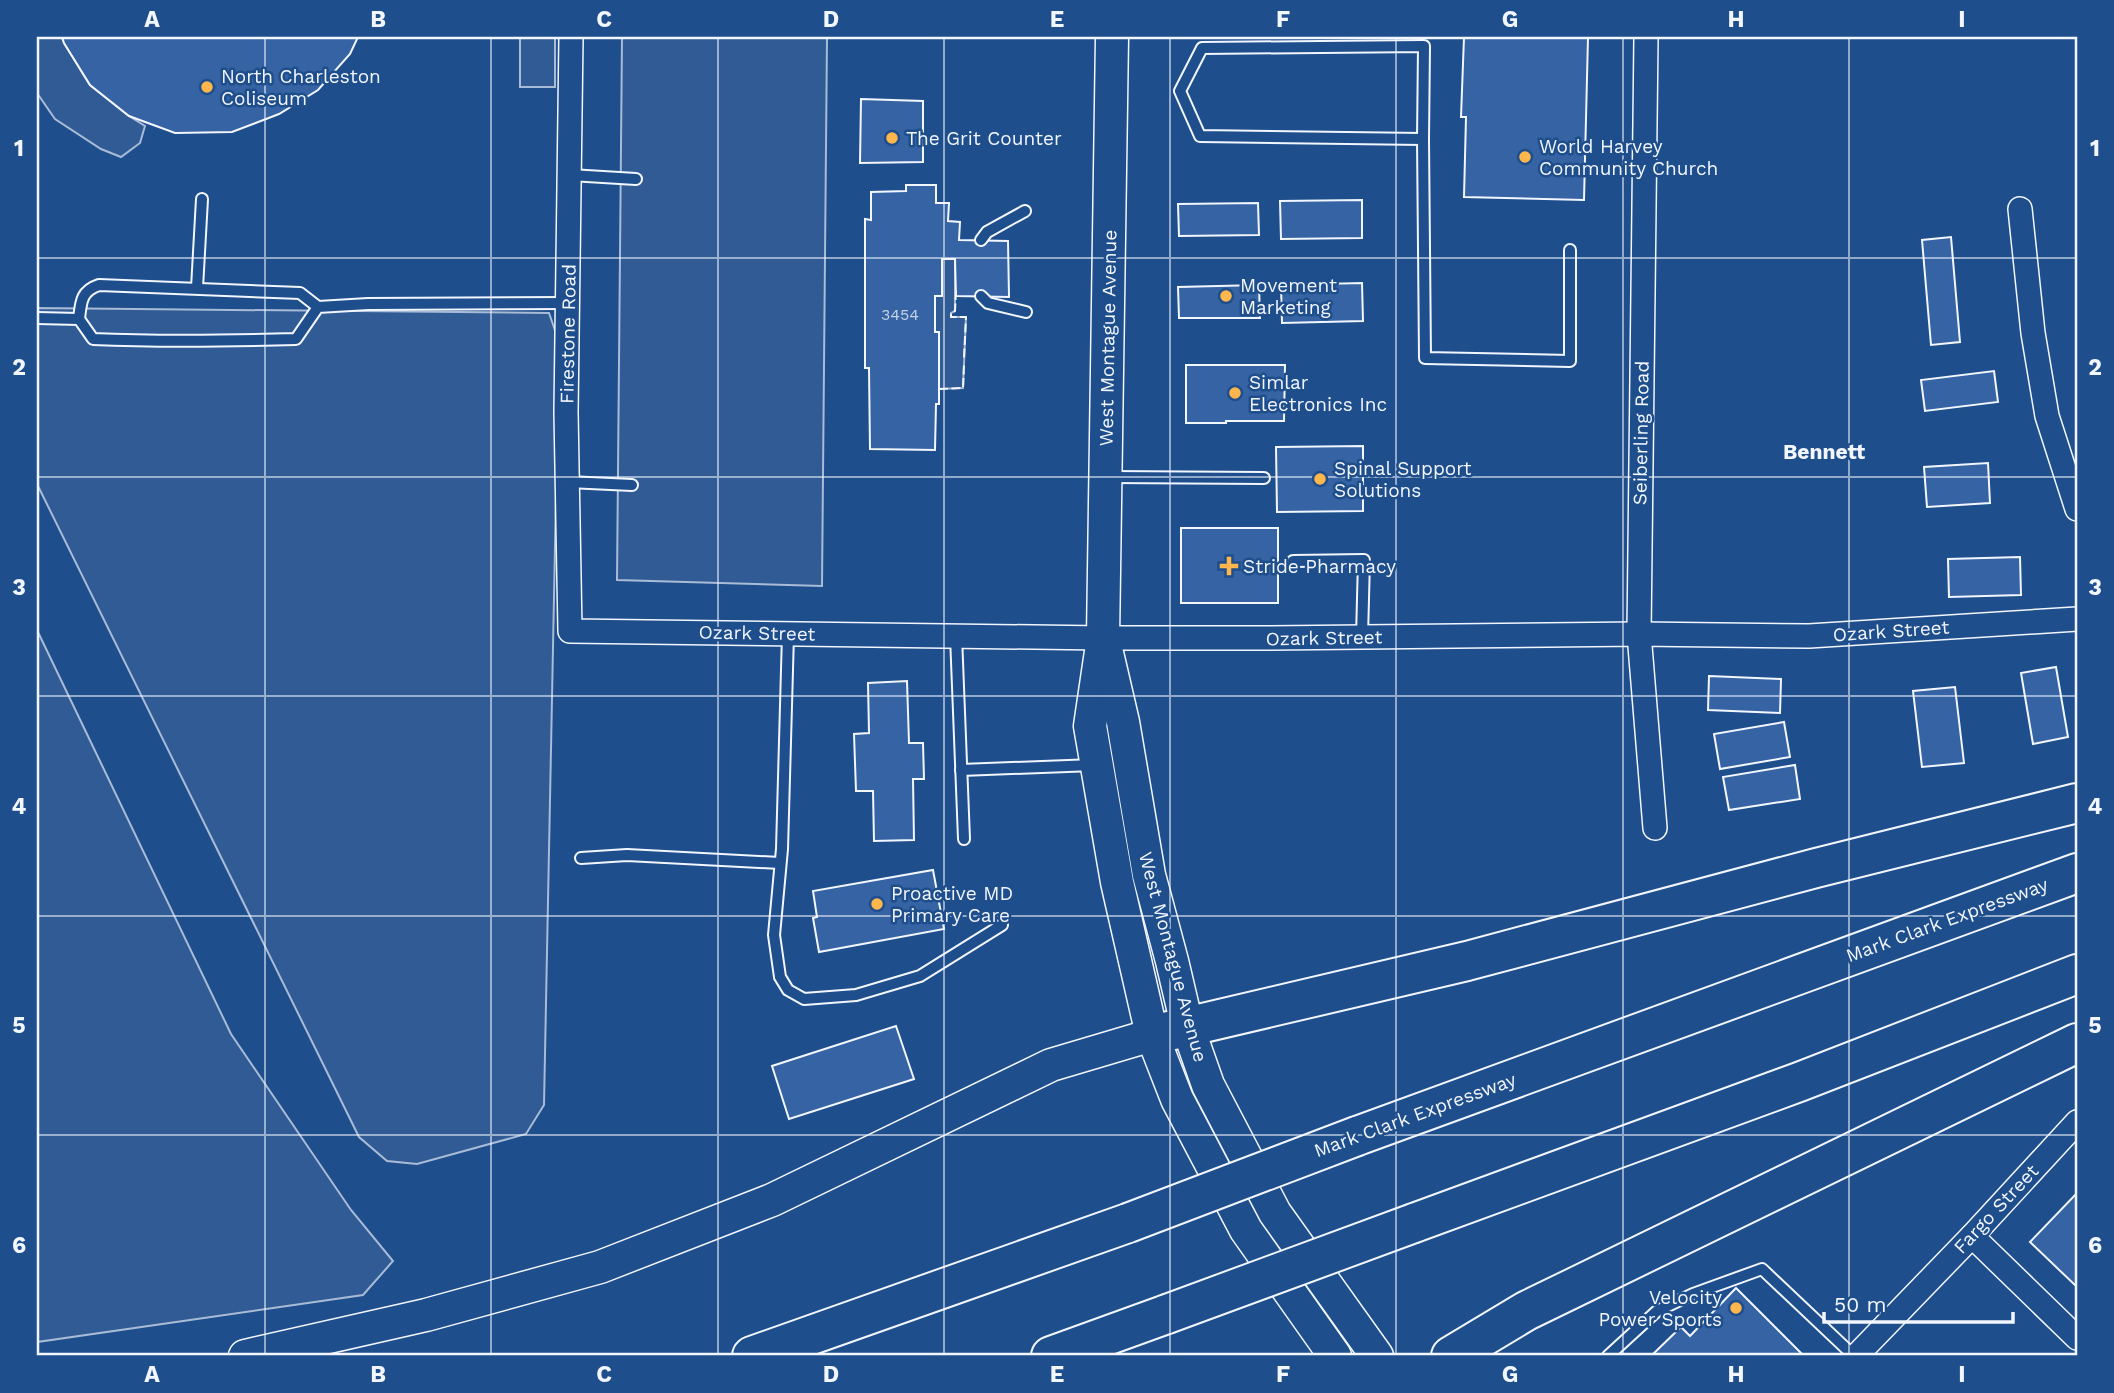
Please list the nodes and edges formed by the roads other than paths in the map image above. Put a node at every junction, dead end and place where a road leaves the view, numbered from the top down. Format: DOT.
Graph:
graph roads {
  1 [pos="571,37"];
  2 [pos="1112,37"];
  3 [pos="1646,37"];
  4 [pos="1423,139"];
  5 [pos="570,176"];
  6 [pos="636,179"];
  7 [pos="202,199"];
  8 [pos="2020,209"];
  9 [pos="1025,211"];
  10 [pos="981,240"];
  11 [pos="1570,250"];
  12 [pos="197,288"];
  13 [pos="981,296"];
  14 [pos="568,303"];
  15 [pos="318,307"];
  16 [pos="1026,312"];
  17 [pos="37,318"];
  18 [pos="79,319"];
  19 [pos="1106,477"];
  20 [pos="1264,478"];
  21 [pos="568,482"];
  22 [pos="632,485"];
  23 [pos="2077,509"];
  24 [pos="1293,561"];
  25 [pos="2077,619"];
  26 [pos="570,631"];
  27 [pos="788,634"];
  28 [pos="1639,634"];
  29 [pos="956,636"];
  30 [pos="1362,637"];
  31 [pos="1104,638"];
  32 [pos="1097,765"];
  33 [pos="961,770"];
  34 [pos="2077,803"];
  35 [pos="1655,828"];
  36 [pos="964,839"];
  37 [pos="581,858"];
  38 [pos="780,863"];
  39 [pos="2077,873"];
  40 [pos="1002,925"];
  41 [pos="2077,974"];
  42 [pos="1170,1030"];
  43 [pos="2077,1043"];
  44 [pos="2076,1126"];
  45 [pos="1972,1236"];
  46 [pos="2077,1338"];
  47 [pos="245,1356"];
  48 [pos="752,1356"];
  49 [pos="1051,1356"];
  50 [pos="1335,1356"];
  51 [pos="1377,1356"];
  52 [pos="1451,1356"];
  53 [pos="1608,1356"];
  54 [pos="1855,1356"];
  1 -- 5 [label="street, Firestone Road"];
  2 -- 19 [label="main road, West Montague Avenue"];
  3 -- 28 [label="street, Seiberling Road"];
  4 -- 4 [label="lane"];
  4 -- 11 [label="lane"];
  5 -- 6 [label="lane"];
  5 -- 14 [label="street, Firestone Road"];
  7 -- 12 [label="lane"];
  8 -- 23 [label="street"];
  9 -- 10 [label="lane"];
  12 -- 15 [label="lane"];
  12 -- 18 [label="lane"];
  13 -- 16 [label="lane"];
  14 -- 15 [label="lane"];
  14 -- 21 [label="street, Firestone Road"];
  15 -- 18 [label="lane"];
  17 -- 18 [label="lane"];
  19 -- 20 [label="lane"];
  19 -- 31 [label="main road, West Montague Avenue"];
  21 -- 22 [label="lane"];
  21 -- 26 [label="street, Firestone Road"];
  24 -- 30 [label="lane"];
  25 -- 28 [label="street, Ozark Street"];
  26 -- 27 [label="street, Ozark Street"];
  27 -- 29 [label="street, Ozark Street"];
  27 -- 38 [label="lane"];
  28 -- 30 [label="street, Ozark Street"];
  28 -- 35 [label="street, Seiberling Road"];
  29 -- 31 [label="street, Ozark Street"];
  29 -- 33 [label="lane"];
  30 -- 31 [label="street, Ozark Street"];
  31 -- 32 [label="main road, West Montague Avenue"];
  31 -- 42 [label="main road, West Montague Avenue"];
  32 -- 33 [label="lane"];
  32 -- 42 [label="main road, West Montague Avenue"];
  33 -- 36 [label="lane"];
  34 -- 42 [label="highway"];
  37 -- 38 [label="lane"];
  38 -- 40 [label="lane"];
  39 -- 48 [label="highway, Mark Clark Expressway, bridge"];
  41 -- 49 [label="highway, bridge"];
  42 -- 47 [label="main road"];
  42 -- 50 [label="main road, West Montague Avenue"];
  42 -- 51 [label="main road, West Montague Avenue"];
  43 -- 52 [label="highway"];
  44 -- 45 [label="street, Fargo Street"];
  45 -- 46 [label="street"];
  45 -- 54 [label="street, Fargo Street"];
  53 -- 54 [label="lane"];
}
